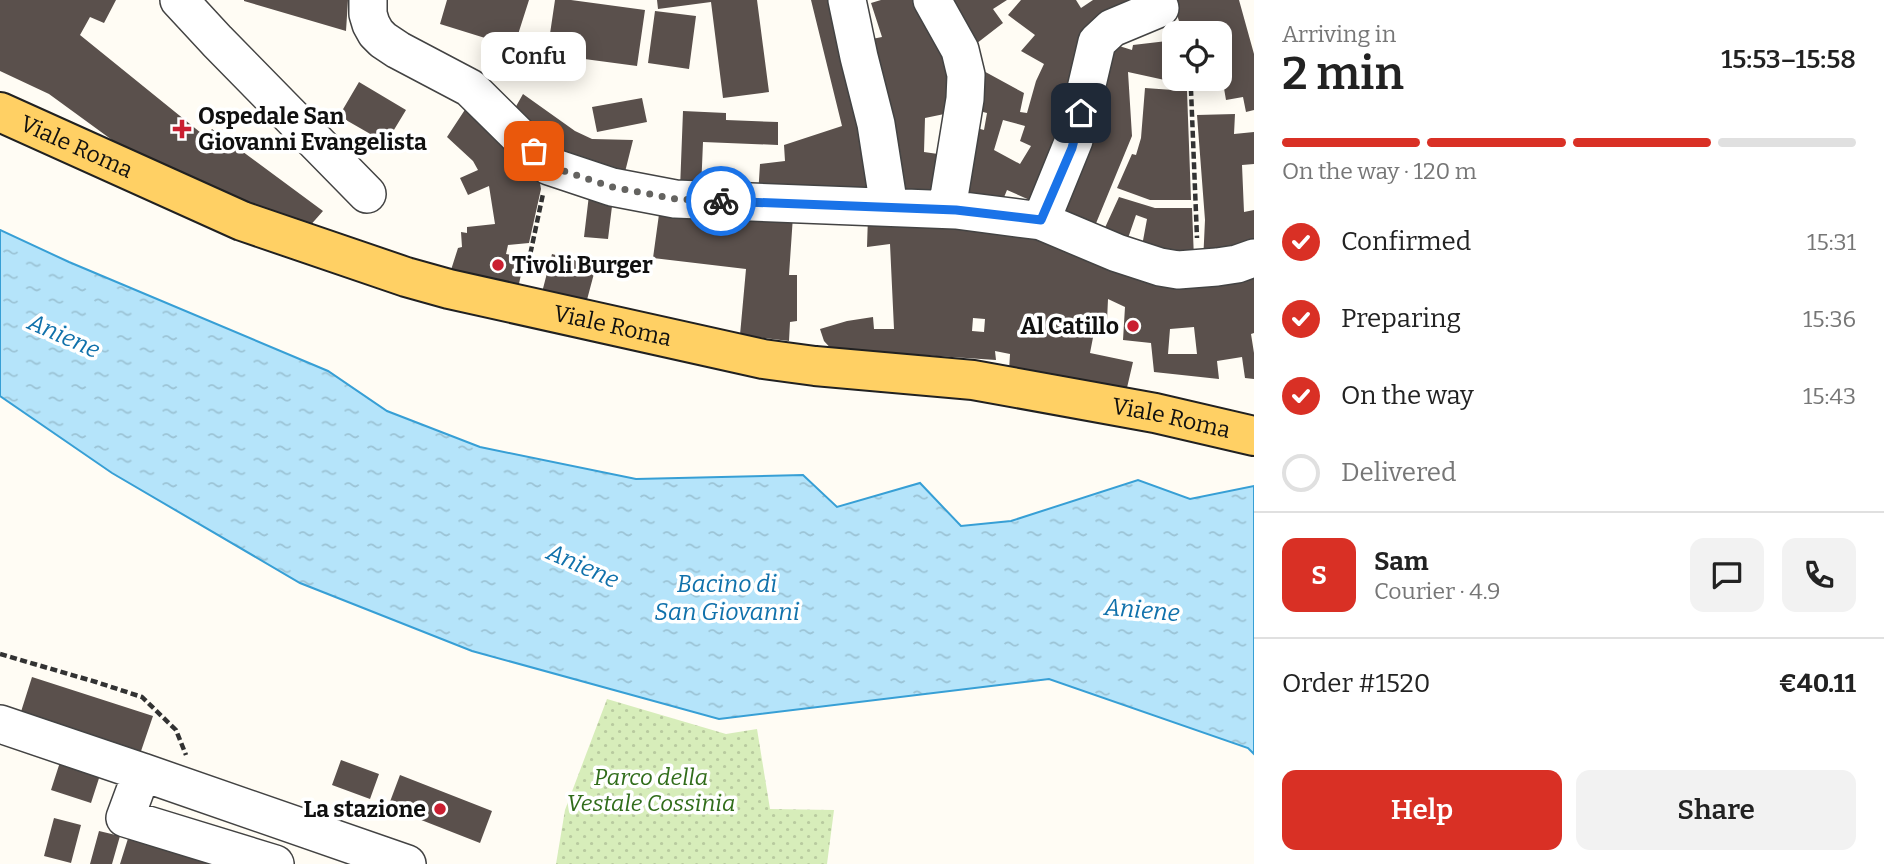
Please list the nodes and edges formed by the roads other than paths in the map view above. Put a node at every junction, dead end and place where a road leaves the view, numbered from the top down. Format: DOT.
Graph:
graph roads {
  1 [pos="179,0"];
  2 [pos="368,0"];
  3 [pos="847,0"];
  4 [pos="932,0"];
  5 [pos="1160,8"];
  6 [pos="0,112"];
  7 [pos="367,194"];
  8 [pos="889,207"];
  9 [pos="947,209"];
  10 [pos="1041,220"];
  11 [pos="1254,258"];
  12 [pos="1254,436"];
  13 [pos="0,724"];
  14 [pos="142,772"];
  15 [pos="275,864"];
  16 [pos="407,864"];
  1 -- 7 [label="street"];
  2 -- 8 [label="street"];
  3 -- 8 [label="street"];
  4 -- 9 [label="street"];
  5 -- 10 [label="street"];
  6 -- 12 [label="main road, Viale Roma"];
  8 -- 9 [label="street"];
  9 -- 10 [label="street"];
  10 -- 11 [label="street"];
  13 -- 14 [label="street"];
  14 -- 15 [label="street"];
  14 -- 16 [label="street"];
}
